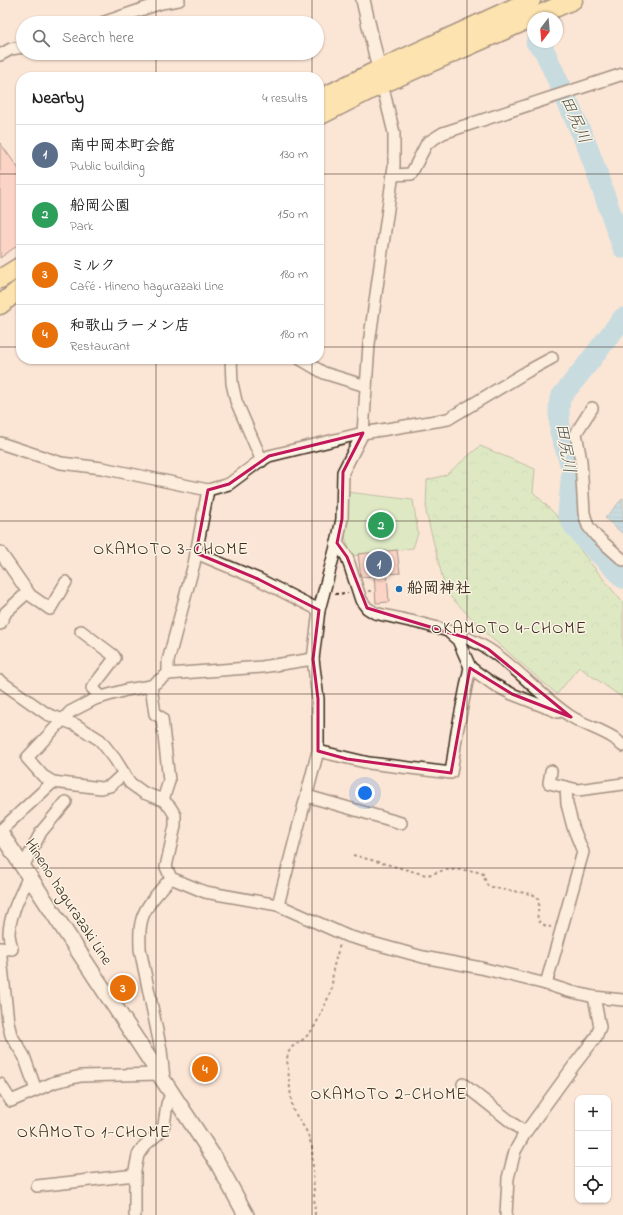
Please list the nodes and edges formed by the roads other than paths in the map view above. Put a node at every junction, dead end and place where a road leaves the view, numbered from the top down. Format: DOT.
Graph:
graph roads {
  1 [pos="179,0"];
  2 [pos="363,0"];
  3 [pos="531,0"];
  4 [pos="573,0"];
  5 [pos="123,16"];
  6 [pos="16,48"];
  7 [pos="0,55"];
  8 [pos="623,74"];
  9 [pos="380,77"];
  10 [pos="324,97"];
  11 [pos="324,113"];
  12 [pos="393,175"];
  13 [pos="16,269"];
  14 [pos="0,279"];
  15 [pos="16,292"];
  16 [pos="0,305"];
  17 [pos="552,358"];
  18 [pos="231,364"];
  19 [pos="309,364"];
  20 [pos="366,386"];
  21 [pos="592,408"];
  22 [pos="363,433"];
  23 [pos="0,443"];
  24 [pos="262,461"];
  25 [pos="208,490"];
  26 [pos="337,543"];
  27 [pos="0,552"];
  28 [pos="196,553"];
  29 [pos="623,560"];
  30 [pos="66,582"];
  31 [pos="28,592"];
  32 [pos="319,610"];
  33 [pos="0,624"];
  34 [pos="81,631"];
  35 [pos="449,632"];
  36 [pos="313,659"];
  37 [pos="470,667"];
  38 [pos="168,674"];
  39 [pos="0,680"];
  40 [pos="151,686"];
  41 [pos="102,697"];
  42 [pos="571,717"];
  43 [pos="62,719"];
  44 [pos="623,746"];
  45 [pos="318,751"];
  46 [pos="551,771"];
  47 [pos="124,773"];
  48 [pos="52,782"];
  49 [pos="623,784"];
  50 [pos="566,787"];
  51 [pos="306,796"];
  52 [pos="163,800"];
  53 [pos="66,802"];
  54 [pos="401,823"];
  55 [pos="1,834"];
  56 [pos="26,871"];
  57 [pos="170,878"];
  58 [pos="278,905"];
  59 [pos="546,984"];
  60 [pos="594,997"];
  61 [pos="623,1000"];
  62 [pos="162,1077"];
  63 [pos="0,1084"];
  64 [pos="463,1084"];
  65 [pos="36,1090"];
  66 [pos="172,1093"];
  67 [pos="525,1133"];
  68 [pos="135,1175"];
  69 [pos="37,1186"];
  70 [pos="135,1215"];
  71 [pos="246,1215"];
  72 [pos="506,1215"];
  1 -- 5 [label="street"];
  2 -- 9 [label="street"];
  3 -- 9 [label="highway"];
  4 -- 9 [label="highway"];
  6 -- 7 [label="street"];
  8 -- 12 [label="street"];
  9 -- 10 [label="highway"];
  9 -- 11 [label="highway"];
  9 -- 12 [label="street"];
  12 -- 20 [label="street"];
  13 -- 14 [label="highway"];
  15 -- 16 [label="highway"];
  17 -- 22 [label="street"];
  18 -- 24 [label="street"];
  19 -- 20 [label="street"];
  20 -- 22 [label="street"];
  21 -- 29 [label="street"];
  22 -- 24 [label="street"];
  22 -- 26 [label="street"];
  23 -- 25 [label="street"];
  24 -- 25 [label="street"];
  25 -- 28 [label="street"];
  26 -- 32 [label="street"];
  26 -- 35 [label="street"];
  27 -- 31 [label="street"];
  28 -- 32 [label="street"];
  28 -- 38 [label="street"];
  30 -- 31 [label="street"];
  31 -- 33 [label="street"];
  32 -- 36 [label="street"];
  34 -- 41 [label="street"];
  35 -- 37 [label="street"];
  35 -- 42 [label="street"];
  36 -- 38 [label="street"];
  36 -- 45 [label="street"];
  37 -- 42 [label="street"];
  37 -- 45 [label="street"];
  38 -- 40 [label="street"];
  39 -- 43 [label="street"];
  40 -- 41 [label="street"];
  40 -- 52 [label="street"];
  41 -- 43 [label="street"];
  42 -- 44 [label="street"];
  43 -- 47 [label="street"];
  43 -- 48 [label="street"];
  45 -- 51 [label="street"];
  46 -- 50 [label="street"];
  47 -- 48 [label="street"];
  47 -- 52 [label="street"];
  48 -- 55 [label="street"];
  49 -- 50 [label="street"];
  50 -- 59 [label="street"];
  51 -- 54 [label="street"];
  51 -- 58 [label="street"];
  52 -- 57 [label="street"];
  53 -- 56 [label="street"];
  55 -- 56 [label="main road, Hineno hagurazaki Line"];
  56 -- 62 [label="main road, Hineno hagurazaki Line"];
  56 -- 65 [label="street"];
  57 -- 58 [label="street"];
  57 -- 62 [label="street"];
  58 -- 59 [label="street"];
  59 -- 60 [label="street"];
  60 -- 61 [label="street"];
  60 -- 67 [label="street"];
  62 -- 65 [label="street"];
  62 -- 66 [label="main road, Hineno hagurazaki Line"];
  63 -- 65 [label="street"];
  64 -- 67 [label="street"];
  66 -- 68 [label="street"];
  66 -- 71 [label="main road, Hineno hagurazaki Line"];
  67 -- 72 [label="street"];
  68 -- 69 [label="street"];
  68 -- 70 [label="street"];
}
